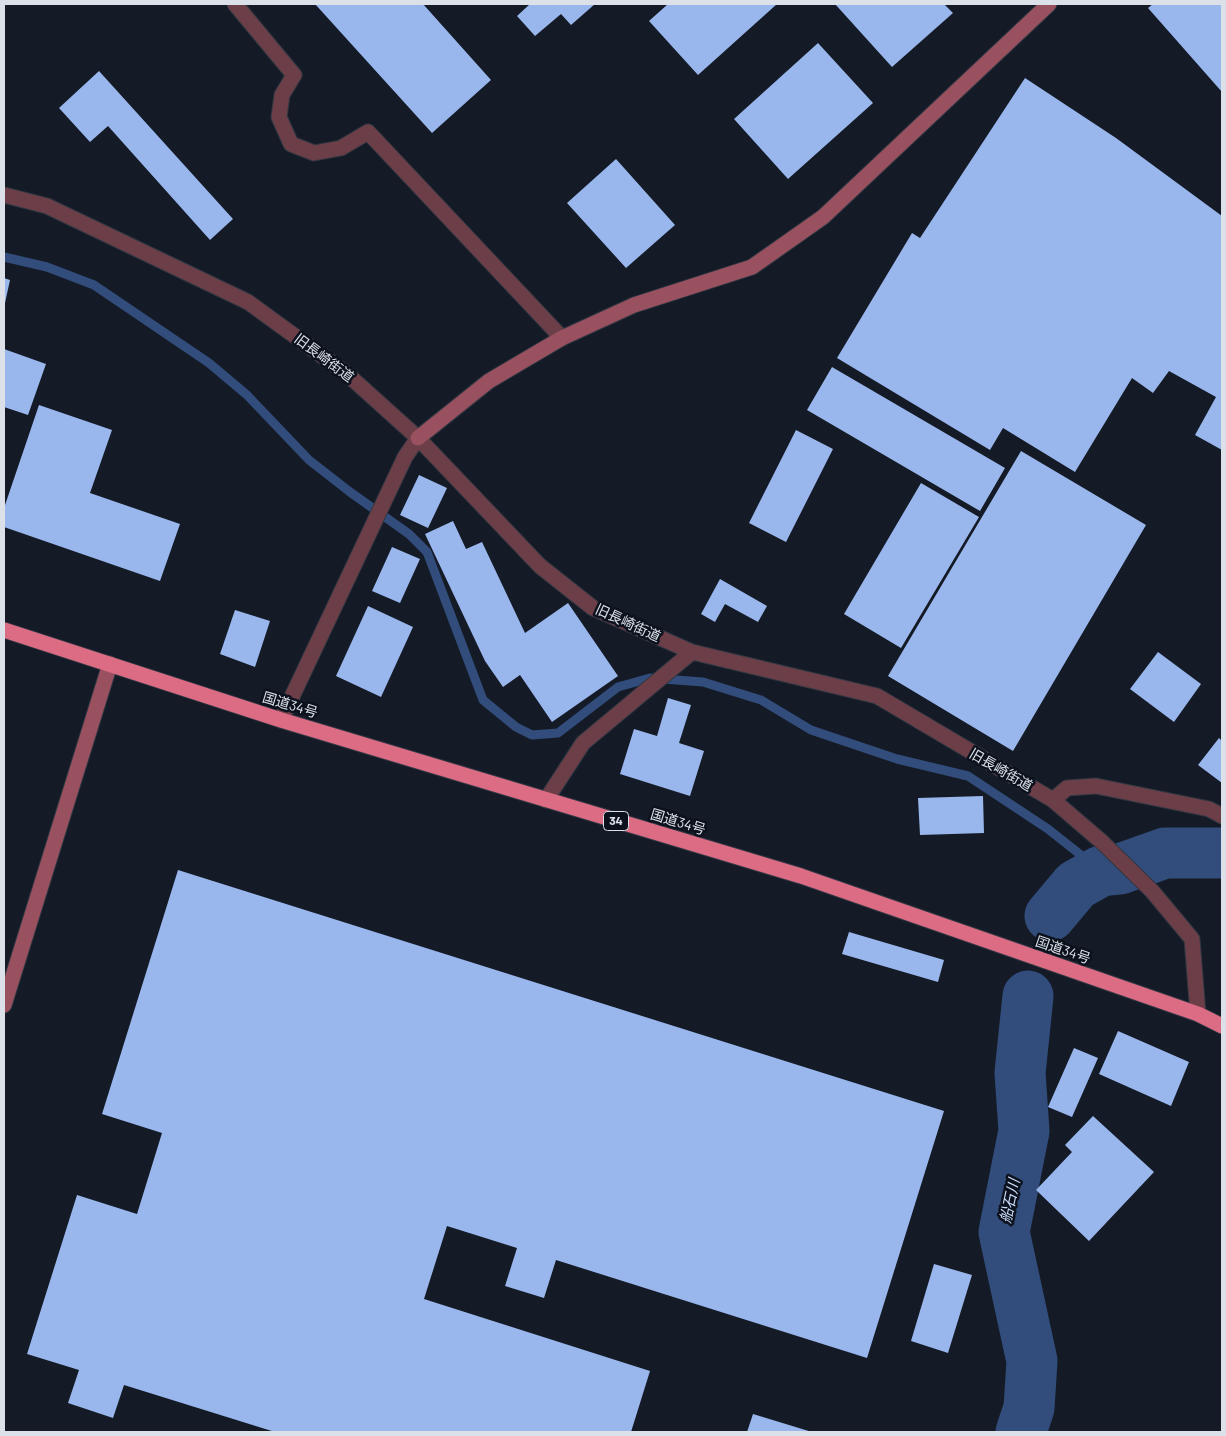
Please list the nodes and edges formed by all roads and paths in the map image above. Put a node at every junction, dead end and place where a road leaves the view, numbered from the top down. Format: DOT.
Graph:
graph roads {
  1 [pos="235,4"];
  2 [pos="1049,4"];
  3 [pos="4,195"];
  4 [pos="562,338"];
  5 [pos="418,438"];
  6 [pos="4,630"];
  7 [pos="692,652"];
  8 [pos="110,664"];
  9 [pos="281,720"];
  10 [pos="546,800"];
  11 [pos="1053,800"];
  12 [pos="1222,816"];
  13 [pos="4,1005"];
  14 [pos="1198,1014"];
  15 [pos="1222,1026"];
  1 -- 4 [label="street"];
  2 -- 4 [label="street"];
  3 -- 5 [label="street, 旧長崎街道"];
  4 -- 5 [label="street"];
  5 -- 7 [label="street, 旧長崎街道"];
  5 -- 9 [label="street"];
  6 -- 8 [label="highway, 国道34号 / 34"];
  7 -- 10 [label="street"];
  7 -- 11 [label="street, 旧長崎街道"];
  8 -- 9 [label="highway, 国道34号 / 34"];
  8 -- 13 [label="street"];
  9 -- 10 [label="highway, 国道34号 / 34"];
  10 -- 14 [label="highway, 国道34号 / 34"];
  11 -- 12 [label="street"];
  11 -- 14 [label="street, 旧長崎街道"];
  14 -- 15 [label="highway, 国道34号 / 34"];
}
